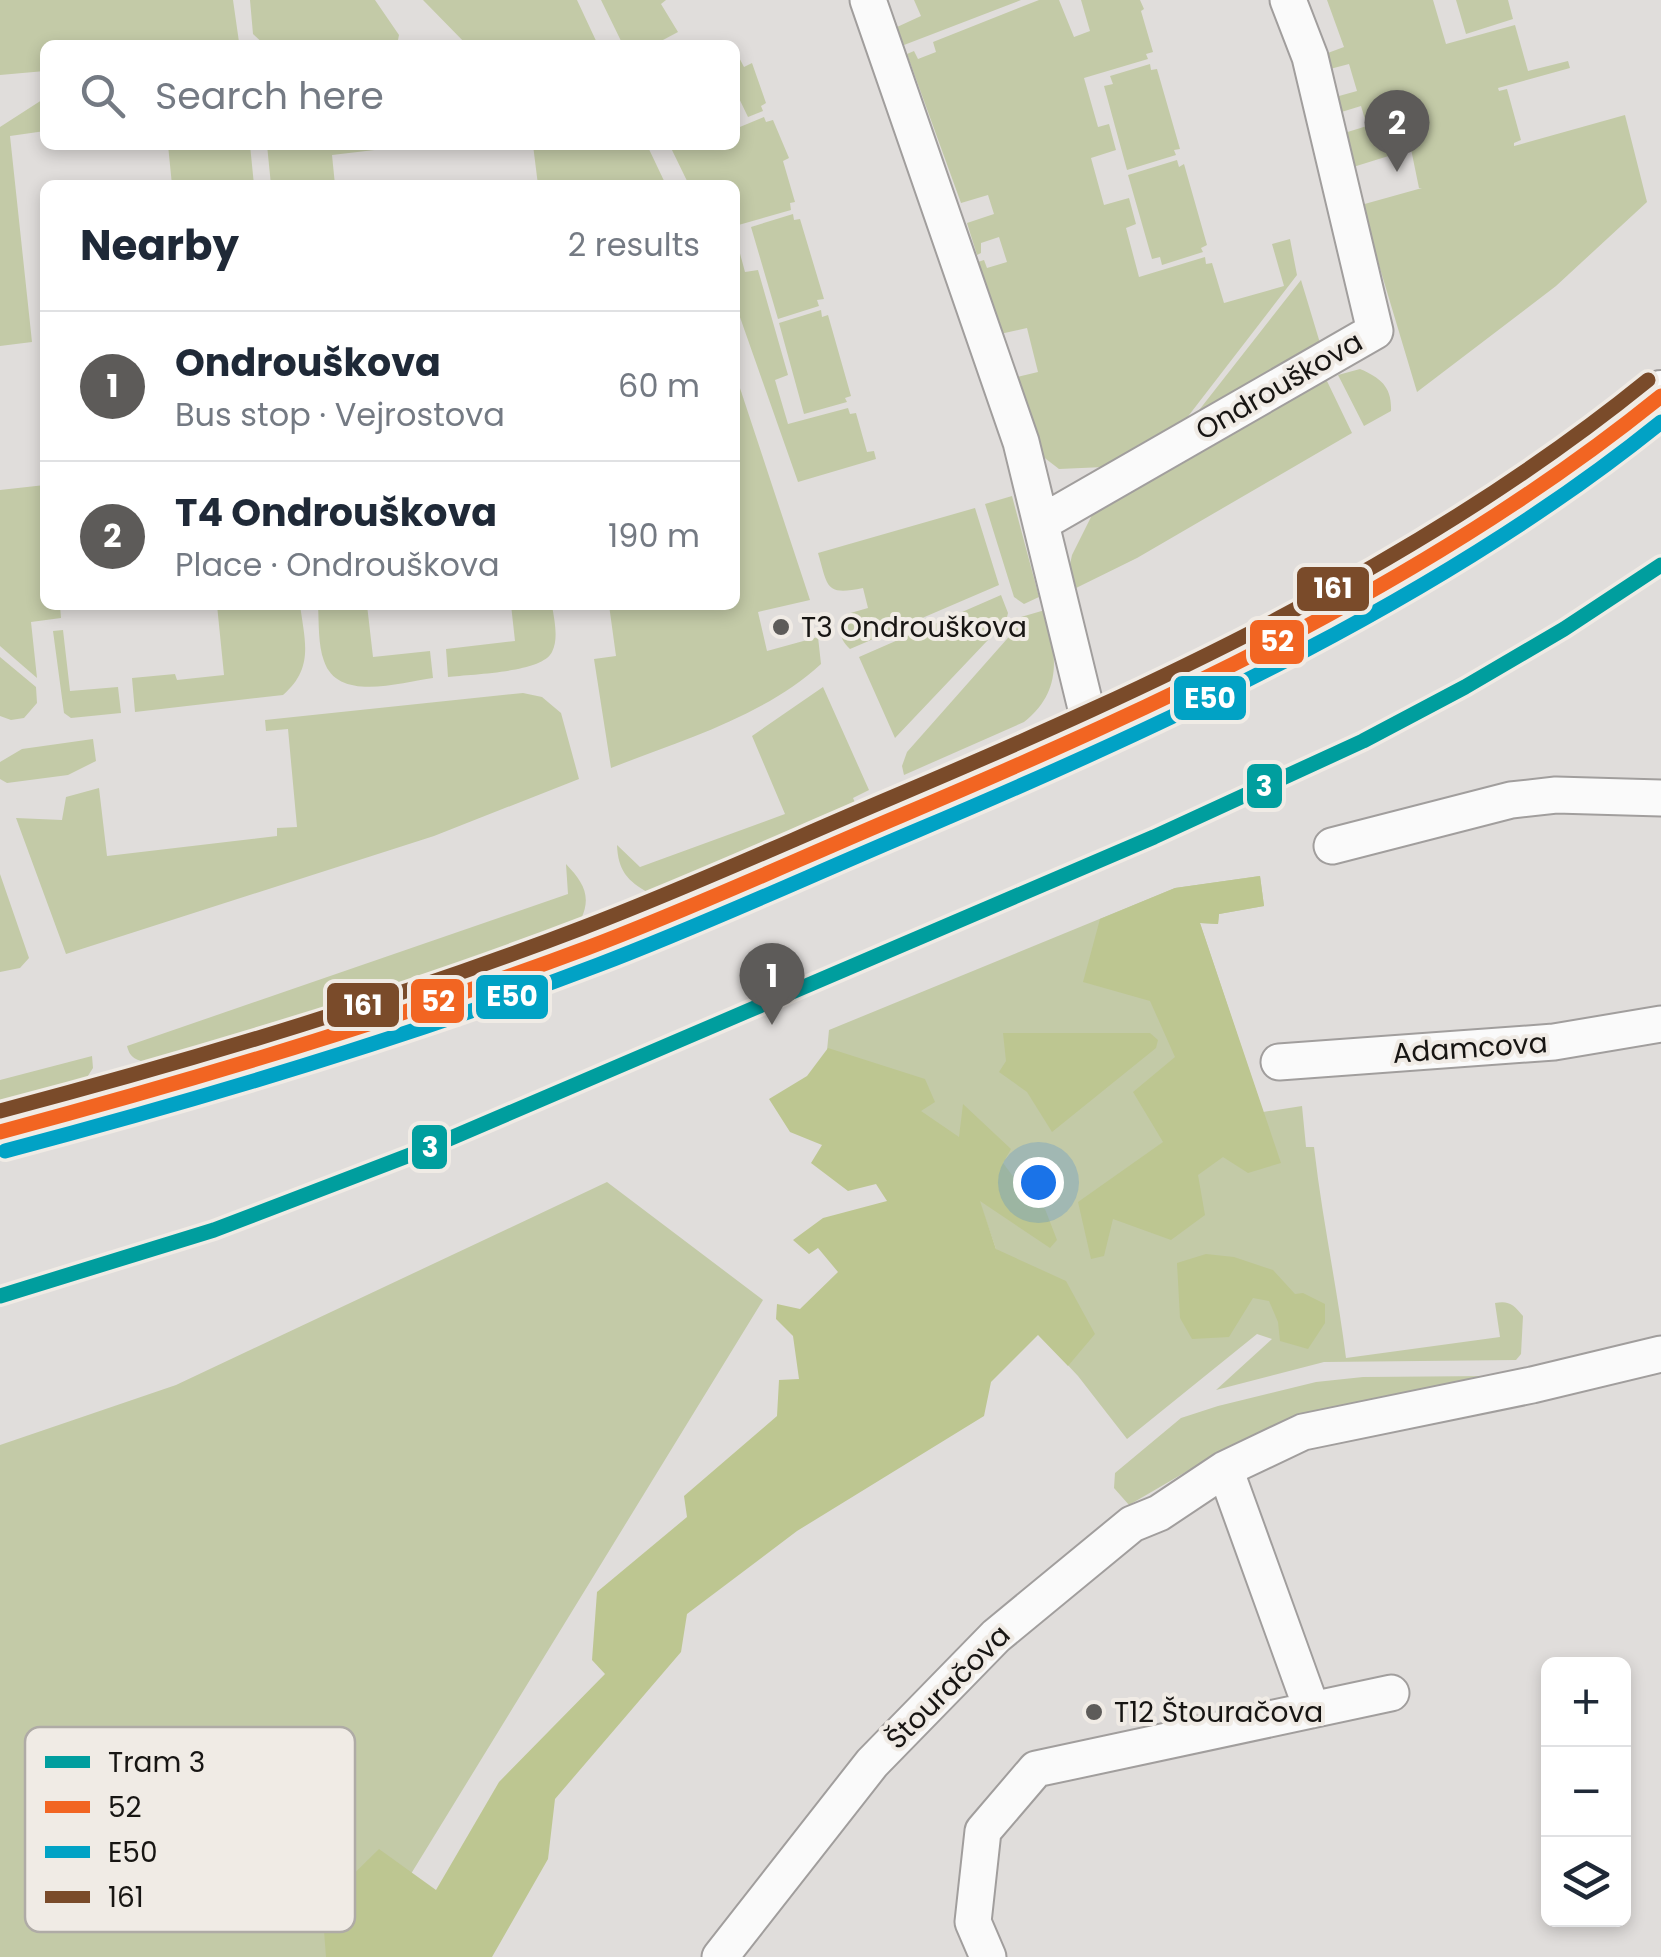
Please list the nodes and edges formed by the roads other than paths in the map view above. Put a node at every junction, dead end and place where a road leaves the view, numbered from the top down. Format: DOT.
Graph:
graph roads {
  1 [pos="868,0"];
  2 [pos="1288,0"];
  3 [pos="1661,396"];
  4 [pos="1040,523"];
  5 [pos="1092,733"];
  6 [pos="1661,798"];
  7 [pos="1332,846"];
  8 [pos="1661,1024"];
  9 [pos="1279,1062"];
  10 [pos="0,1132"];
  11 [pos="1661,1354"];
  12 [pos="1225,1469"];
  13 [pos="1391,1693"];
  14 [pos="1312,1710"];
  15 [pos="720,1957"];
  16 [pos="988,1957"];
  1 -- 4 [label="street"];
  2 -- 4 [label="street, Ondrouškova"];
  3 -- 5 [label="street"];
  4 -- 5 [label="street"];
  5 -- 10 [label="street"];
  6 -- 7 [label="street"];
  8 -- 9 [label="street, Adamcova"];
  11 -- 12 [label="street, Štouračova"];
  12 -- 14 [label="street"];
  12 -- 15 [label="street, Štouračova"];
  13 -- 14 [label="street"];
  14 -- 16 [label="street"];
}
